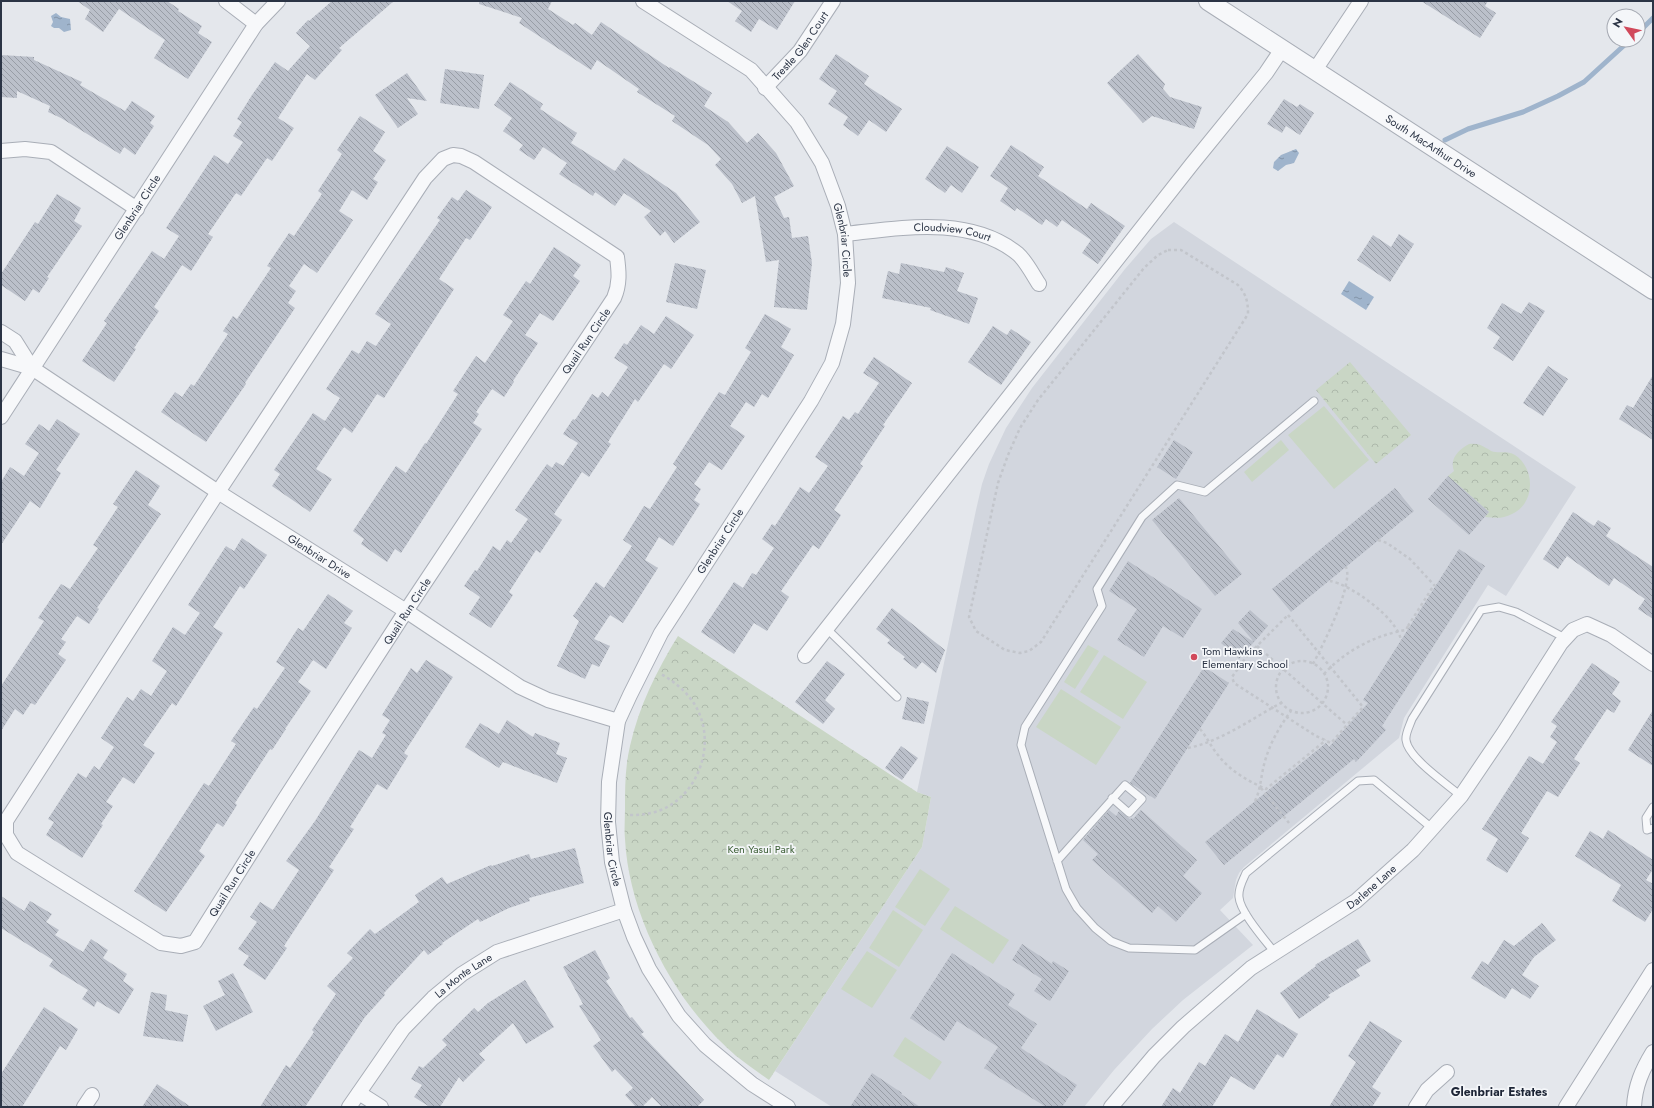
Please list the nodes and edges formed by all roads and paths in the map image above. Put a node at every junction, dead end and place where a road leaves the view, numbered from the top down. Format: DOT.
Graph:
graph roads {
  1 [pos="226,1"];
  2 [pos="278,1"];
  3 [pos="644,1"];
  4 [pos="833,1"];
  5 [pos="1208,1"];
  6 [pos="1361,1"];
  7 [pos="256,24"];
  8 [pos="1282,49"];
  9 [pos="1315,70"];
  10 [pos="765,88"];
  11 [pos="1,151"];
  12 [pos="138,209"];
  13 [pos="845,234"];
  14 [pos="1039,284"];
  15 [pos="1653,290"];
  16 [pos="1,332"];
  17 [pos="1,360"];
  18 [pos="32,368"];
  19 [pos="1314,401"];
  20 [pos="1,417"];
  21 [pos="218,492"];
  22 [pos="1378,540"];
  23 [pos="1346,567"];
  24 [pos="1330,581"];
  25 [pos="1345,586"];
  26 [pos="970,610"];
  27 [pos="406,611"];
  28 [pos="827,628"];
  29 [pos="1397,632"];
  30 [pos="1566,638"];
  31 [pos="1401,641"];
  32 [pos="1257,646"];
  33 [pos="1319,653"];
  34 [pos="805,656"];
  35 [pos="1313,664"];
  36 [pos="1653,664"];
  37 [pos="1330,667"];
  38 [pos="1283,669"];
  39 [pos="661,674"];
  40 [pos="1324,674"];
  41 [pos="897,697"];
  42 [pos="1281,703"];
  43 [pos="1322,703"];
  44 [pos="1272,708"];
  45 [pos="1291,711"];
  46 [pos="1287,717"];
  47 [pos="618,721"];
  48 [pos="1346,724"];
  49 [pos="1200,729"];
  50 [pos="1326,740"];
  51 [pos="1209,742"];
  52 [pos="1188,748"];
  53 [pos="1259,786"];
  54 [pos="1461,796"];
  55 [pos="1112,798"];
  56 [pos="1255,801"];
  57 [pos="1653,807"];
  58 [pos="630,815"];
  59 [pos="1291,824"];
  60 [pos="1653,828"];
  61 [pos="1432,829"];
  62 [pos="1058,861"];
  63 [pos="624,910"];
  64 [pos="1246,914"];
  65 [pos="1274,953"];
  66 [pos="1653,970"];
  67 [pos="1653,1052"];
  68 [pos="1447,1072"];
  69 [pos="359,1093"];
  70 [pos="92,1095"];
  71 [pos="84,1107"];
  72 [pos="349,1107"];
  73 [pos="381,1107"];
  74 [pos="788,1107"];
  75 [pos="1111,1107"];
  76 [pos="1416,1107"];
  77 [pos="1566,1107"];
  78 [pos="1634,1107"];
  1 -- 7 [label="street"];
  2 -- 7 [label="street, Glenbriar Circle"];
  3 -- 10 [label="street, Glenbriar Circle"];
  4 -- 10 [label="street, Trestle Glen Court"];
  5 -- 8 [label="street, South MacArthur Drive"];
  6 -- 9 [label="street"];
  7 -- 12 [label="street, Glenbriar Circle"];
  8 -- 9 [label="street, South MacArthur Drive"];
  8 -- 28 [label="street"];
  9 -- 15 [label="street, South MacArthur Drive"];
  10 -- 13 [label="street, Glenbriar Circle"];
  11 -- 12 [label="street"];
  12 -- 18 [label="street, Glenbriar Circle"];
  13 -- 14 [label="street, Cloudview Court"];
  13 -- 47 [label="street, Glenbriar Circle"];
  16 -- 18 [label="street, Glenbriar Drive"];
  17 -- 18 [label="street, Glenbriar Drive"];
  18 -- 20 [label="street, Glenbriar Circle"];
  18 -- 21 [label="street, Glenbriar Drive"];
  19 -- 62 [label="lane"];
  21 -- 27 [label="street, Glenbriar Drive"];
  21 -- 27 [label="street, Quail Run Circle"];
  21 -- 27 [label="street, Quail Run Circle"];
  22 -- 29 [label="path"];
  23 -- 25 [label="path"];
  24 -- 25 [label="path"];
  25 -- 29 [label="path"];
  25 -- 33 [label="path"];
  26 -- 26 [label="path"];
  27 -- 47 [label="street, Glenbriar Drive"];
  28 -- 34 [label="street"];
  28 -- 41 [label="lane"];
  29 -- 31 [label="path"];
  29 -- 37 [label="path"];
  30 -- 36 [label="street, Darlene Lane"];
  30 -- 54 [label="street, Darlene Lane"];
  30 -- 54 [label="lane"];
  32 -- 33 [label="path"];
  32 -- 38 [label="path"];
  32 -- 44 [label="path"];
  33 -- 35 [label="path"];
  33 -- 37 [label="path"];
  35 -- 38 [label="path"];
  35 -- 40 [label="path"];
  37 -- 40 [label="path"];
  37 -- 48 [label="path"];
  38 -- 42 [label="path"];
  38 -- 43 [label="path"];
  39 -- 58 [label="path"];
  40 -- 43 [label="path"];
  42 -- 44 [label="path"];
  42 -- 45 [label="path"];
  43 -- 45 [label="path"];
  43 -- 48 [label="path"];
  44 -- 46 [label="path"];
  44 -- 51 [label="path"];
  45 -- 46 [label="path"];
  46 -- 50 [label="path"];
  46 -- 53 [label="path"];
  47 -- 63 [label="street, Glenbriar Circle"];
  48 -- 50 [label="path"];
  49 -- 51 [label="path"];
  50 -- 53 [label="path"];
  51 -- 52 [label="path"];
  51 -- 53 [label="path"];
  53 -- 56 [label="path"];
  53 -- 59 [label="path"];
  54 -- 61 [label="street, Darlene Lane"];
  55 -- 62 [label="lane"];
  57 -- 60 [label="lane"];
  61 -- 64 [label="lane"];
  61 -- 65 [label="street, Darlene Lane"];
  62 -- 64 [label="lane"];
  63 -- 69 [label="street, La Monte Lane"];
  63 -- 74 [label="street, Glenbriar Circle"];
  64 -- 65 [label="lane"];
  65 -- 75 [label="street, Darlene Lane"];
  66 -- 77 [label="street"];
  67 -- 78 [label="street"];
  68 -- 76 [label="street"];
  69 -- 72 [label="street, La Monte Lane"];
  69 -- 73 [label="street"];
  70 -- 71 [label="street"];
}
